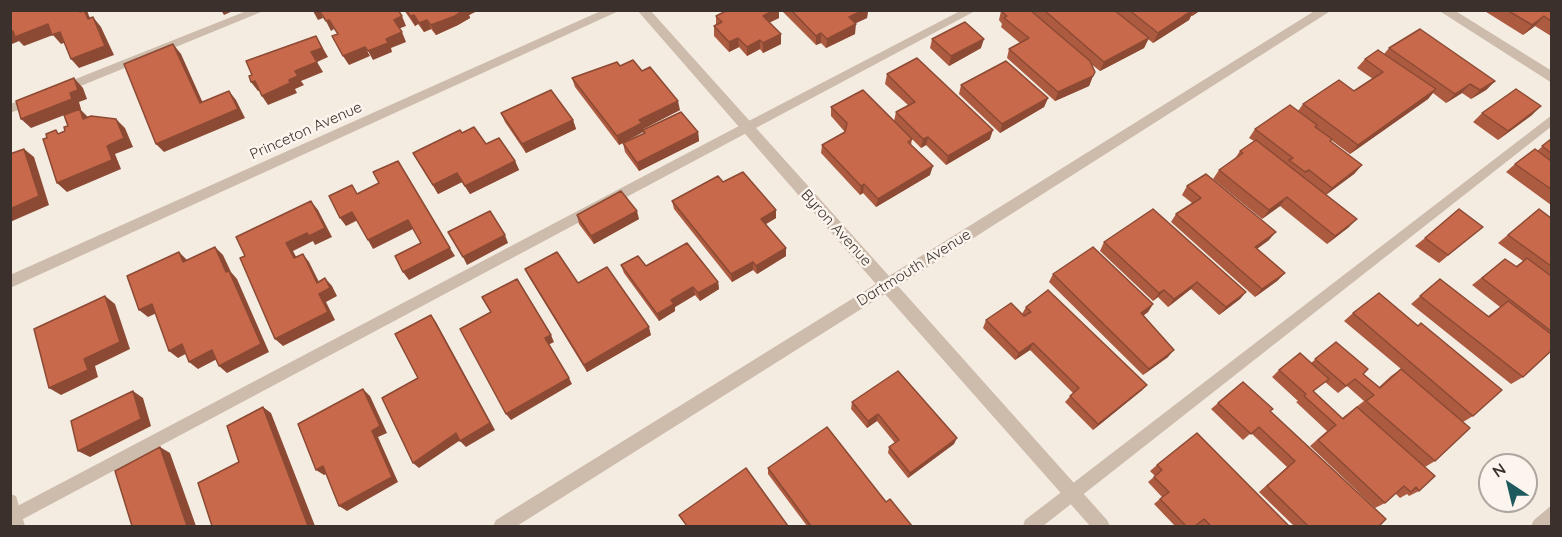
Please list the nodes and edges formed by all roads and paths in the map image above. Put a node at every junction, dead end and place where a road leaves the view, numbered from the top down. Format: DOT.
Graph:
graph roads {
  1 [pos="261,10"];
  2 [pos="615,10"];
  3 [pos="643,10"];
  4 [pos="972,10"];
  5 [pos="1326,10"];
  6 [pos="1444,10"];
  7 [pos="1551,78"];
  8 [pos="10,109"];
  9 [pos="1551,119"];
  10 [pos="746,128"];
  11 [pos="10,282"];
  12 [pos="886,285"];
  13 [pos="1073,495"];
  14 [pos="1551,514"];
  15 [pos="13,516"];
  16 [pos="502,526"];
  17 [pos="1031,526"];
  18 [pos="1101,526"];
  19 [pos="1540,526"];
  1 -- 8 [label="lane"];
  2 -- 11 [label="street, Princeton Avenue"];
  3 -- 10 [label="street, Byron Avenue"];
  4 -- 10 [label="lane"];
  5 -- 12 [label="street, Dartmouth Avenue"];
  6 -- 7 [label="street"];
  9 -- 13 [label="lane"];
  10 -- 12 [label="street, Byron Avenue"];
  10 -- 15 [label="lane"];
  12 -- 13 [label="street, Byron Avenue"];
  12 -- 16 [label="street, Dartmouth Avenue"];
  13 -- 17 [label="lane"];
  13 -- 18 [label="street, Byron Avenue"];
  14 -- 19 [label="street"];
}
